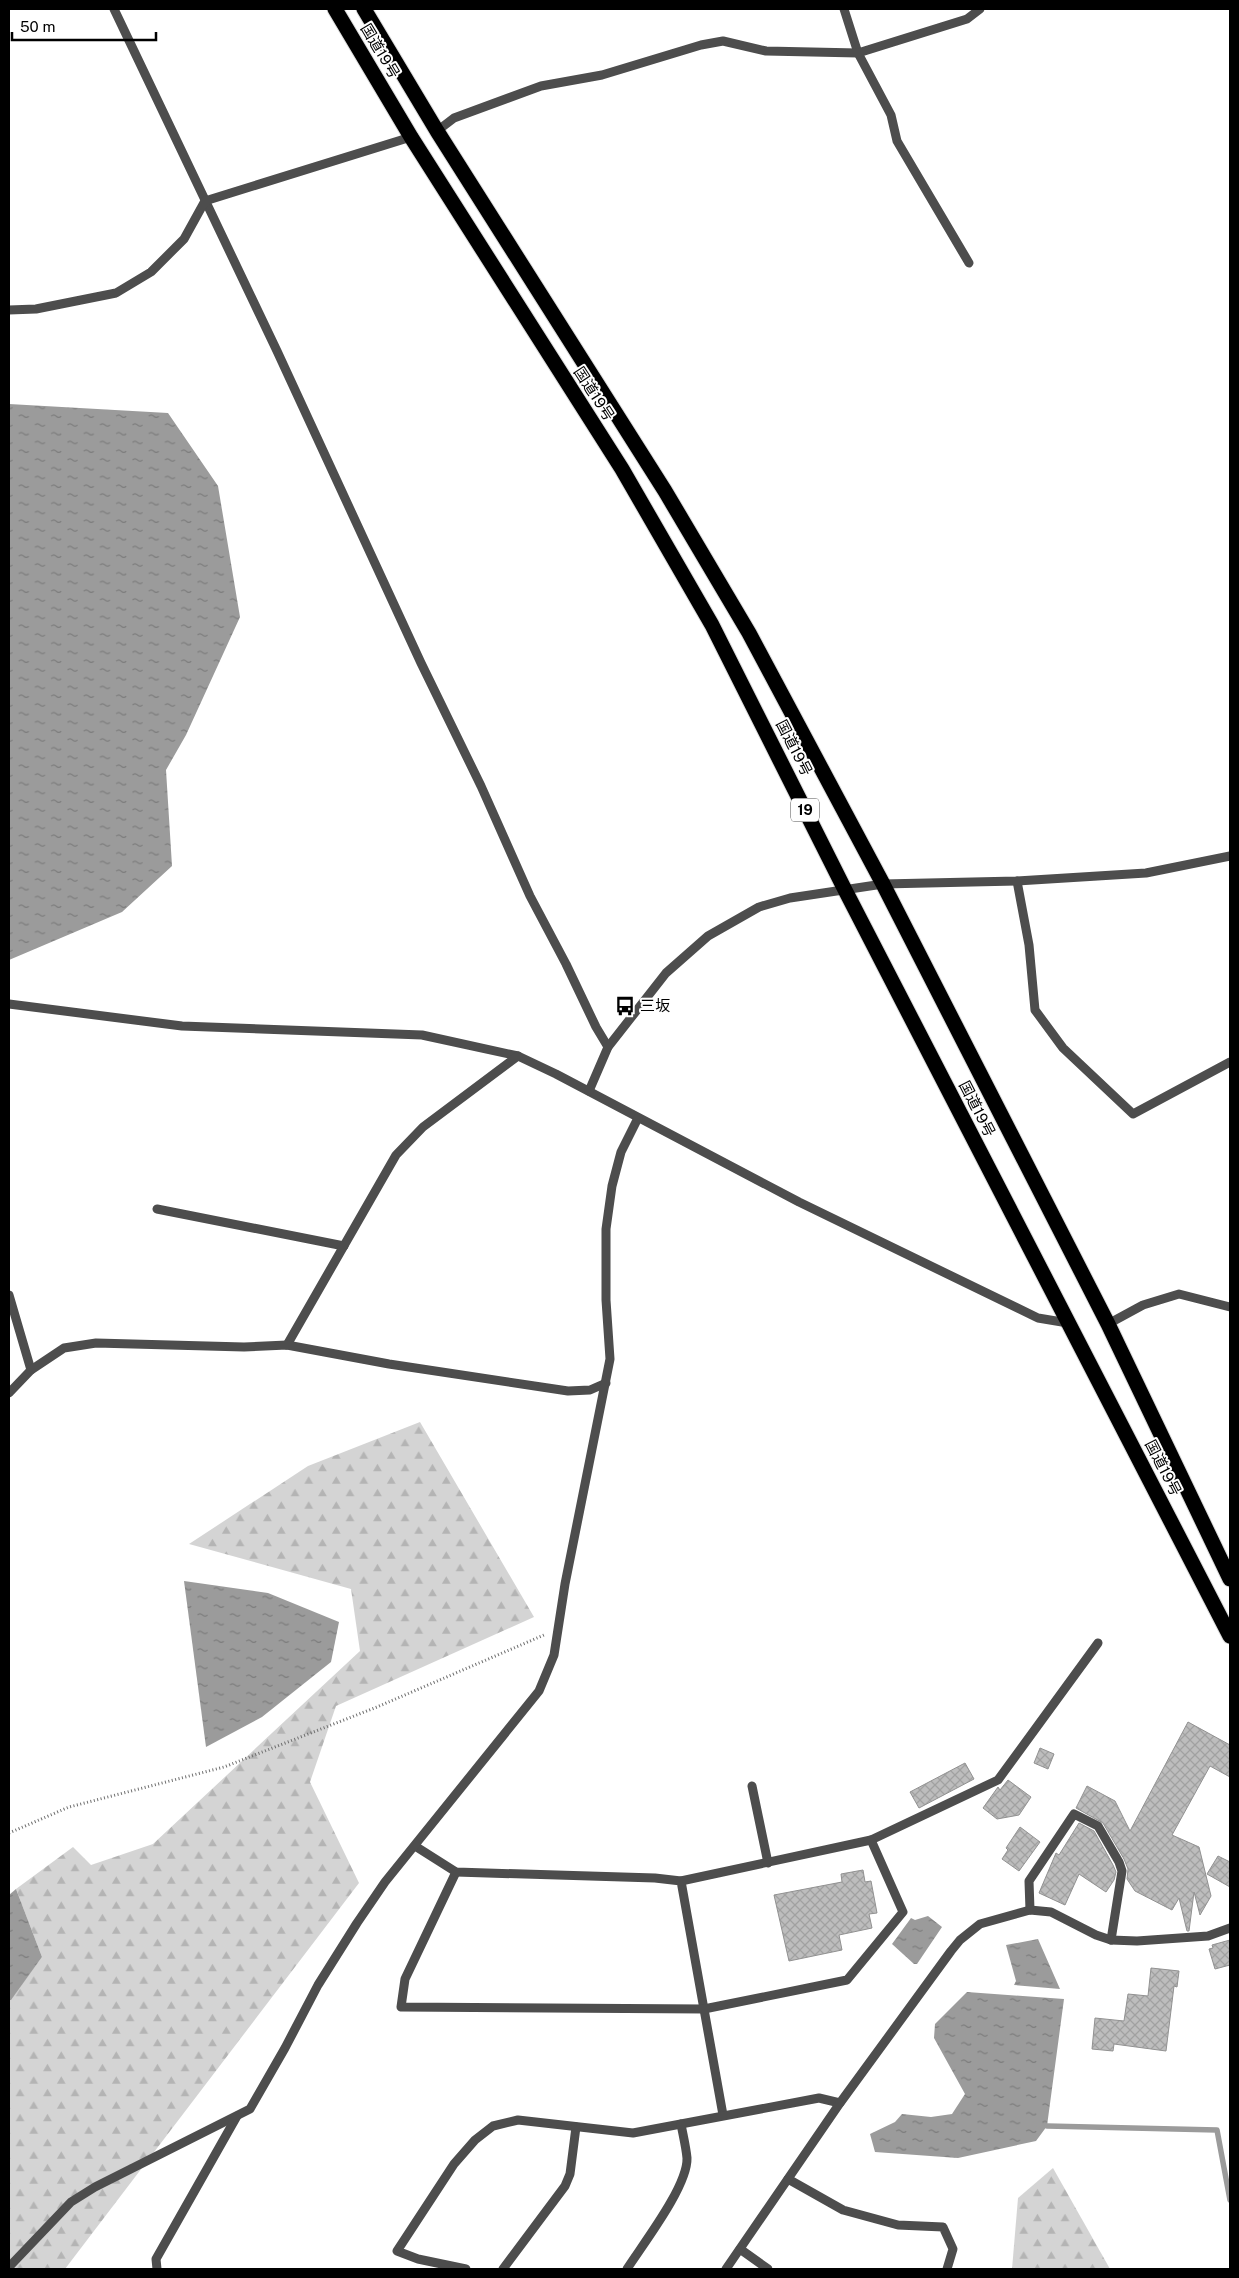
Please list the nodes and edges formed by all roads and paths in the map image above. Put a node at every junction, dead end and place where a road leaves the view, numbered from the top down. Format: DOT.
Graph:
graph roads {
  1 [pos="114,9"];
  2 [pos="335,9"];
  3 [pos="364,9"];
  4 [pos="844,9"];
  5 [pos="980,9"];
  6 [pos="858,52"];
  7 [pos="437,131"];
  8 [pos="411,137"];
  9 [pos="205,201"];
  10 [pos="969,263"];
  11 [pos="9,310"];
  12 [pos="1230,856"];
  13 [pos="1017,881"];
  14 [pos="883,884"];
  15 [pos="844,888"];
  16 [pos="9,1004"];
  17 [pos="608,1047"];
  18 [pos="518,1056"];
  19 [pos="1230,1062"];
  20 [pos="589,1091"];
  21 [pos="638,1118"];
  22 [pos="156,1209"];
  23 [pos="344,1246"];
  24 [pos="9,1295"];
  25 [pos="1230,1307"];
  26 [pos="1068,1323"];
  27 [pos="1108,1324"];
  28 [pos="287,1346"];
  29 [pos="31,1370"];
  30 [pos="606,1383"];
  31 [pos="9,1393"];
  32 [pos="1230,1579"];
  33 [pos="556,1630"];
  34 [pos="1230,1636"];
  35 [pos="1098,1643"];
  36 [pos="752,1786"];
  37 [pos="9,1833"];
  38 [pos="870,1840"];
  39 [pos="415,1846"];
  40 [pos="768,1863"];
  41 [pos="456,1872"];
  42 [pos="681,1881"];
  43 [pos="1030,1910"];
  44 [pos="1230,1928"];
  45 [pos="1111,1940"];
  46 [pos="704,2009"];
  47 [pos="840,2103"];
  48 [pos="237,2115"];
  49 [pos="723,2115"];
  50 [pos="681,2124"];
  51 [pos="576,2127"];
  52 [pos="788,2179"];
  53 [pos="740,2249"];
  54 [pos="9,2266"];
  55 [pos="158,2269"];
  56 [pos="466,2269"];
  57 [pos="503,2269"];
  58 [pos="627,2269"];
  59 [pos="726,2269"];
  60 [pos="768,2269"];
  61 [pos="947,2269"];
  1 -- 9 [label="street"];
  2 -- 8 [label="highway, 国道19号 / 19"];
  3 -- 7 [label="highway, 国道19号 / 19"];
  4 -- 6 [label="street"];
  5 -- 6 [label="street"];
  6 -- 7 [label="street"];
  6 -- 10 [label="street"];
  7 -- 14 [label="highway, 国道19号 / 19"];
  8 -- 9 [label="street"];
  8 -- 15 [label="highway, 国道19号 / 19"];
  9 -- 11 [label="street"];
  9 -- 17 [label="street"];
  12 -- 13 [label="street"];
  13 -- 14 [label="street"];
  13 -- 19 [label="street"];
  14 -- 15 [label="street"];
  14 -- 27 [label="highway, 国道19号 / 19"];
  15 -- 17 [label="street"];
  15 -- 26 [label="highway, 国道19号 / 19"];
  16 -- 18 [label="street"];
  17 -- 20 [label="street"];
  18 -- 20 [label="street"];
  18 -- 23 [label="street"];
  20 -- 21 [label="street"];
  21 -- 26 [label="street"];
  21 -- 30 [label="street"];
  22 -- 23 [label="street"];
  23 -- 28 [label="street"];
  24 -- 29 [label="street"];
  25 -- 27 [label="street"];
  26 -- 34 [label="highway, 国道19号 / 19"];
  27 -- 32 [label="highway, 国道19号 / 19"];
  28 -- 29 [label="street"];
  28 -- 30 [label="street"];
  29 -- 31 [label="street"];
  30 -- 33 [label="street"];
  33 -- 37 [label="path"];
  33 -- 39 [label="street"];
  35 -- 38 [label="street"];
  36 -- 40 [label="street"];
  38 -- 40 [label="street"];
  38 -- 46 [label="street"];
  39 -- 41 [label="street"];
  39 -- 48 [label="street"];
  40 -- 42 [label="street"];
  41 -- 42 [label="street"];
  41 -- 46 [label="street"];
  42 -- 46 [label="street"];
  43 -- 45 [label="street"];
  43 -- 45 [label="street"];
  43 -- 47 [label="street"];
  44 -- 45 [label="street"];
  46 -- 49 [label="street"];
  47 -- 49 [label="street"];
  47 -- 52 [label="street"];
  48 -- 54 [label="street"];
  48 -- 55 [label="street"];
  49 -- 50 [label="street"];
  50 -- 51 [label="street"];
  50 -- 58 [label="street"];
  51 -- 56 [label="street"];
  51 -- 57 [label="street"];
  52 -- 53 [label="street"];
  52 -- 61 [label="street"];
  53 -- 59 [label="street"];
  53 -- 60 [label="street"];
}
